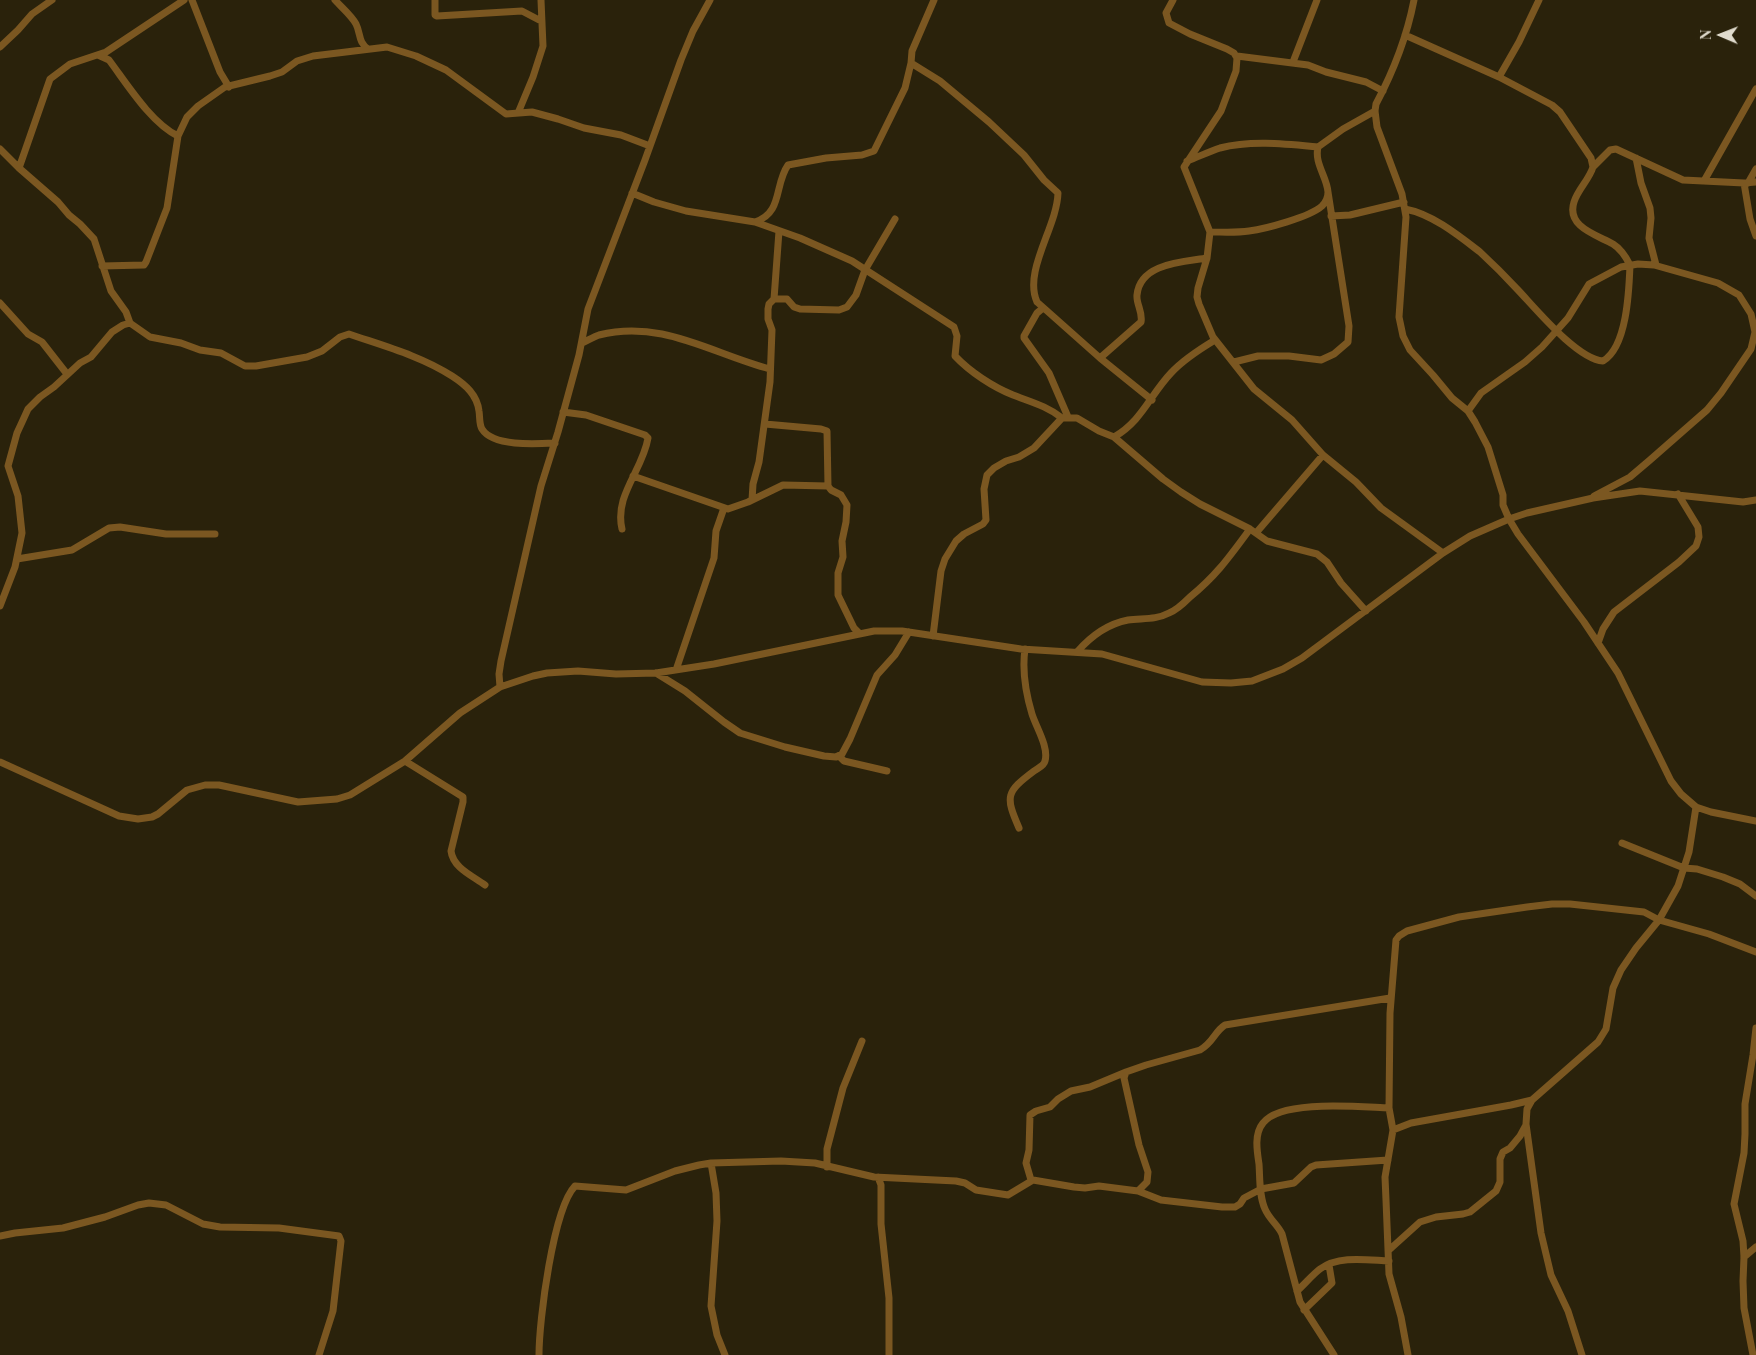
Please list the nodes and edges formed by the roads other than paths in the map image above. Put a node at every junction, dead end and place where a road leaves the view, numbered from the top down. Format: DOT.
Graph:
graph roads {
  1 [pos="52,0"];
  2 [pos="184,0"];
  3 [pos="192,0"];
  4 [pos="335,0"];
  5 [pos="435,0"];
  6 [pos="540,0"];
  7 [pos="710,0"];
  8 [pos="930,0"];
  9 [pos="1173,0"];
  10 [pos="1317,0"];
  11 [pos="1414,0"];
  12 [pos="1539,0"];
  13 [pos="541,21"];
  14 [pos="1404,36"];
  15 [pos="0,47"];
  16 [pos="368,49"];
  17 [pos="98,55"];
  18 [pos="1237,56"];
  19 [pos="1293,62"];
  20 [pos="911,63"];
  21 [pos="1499,77"];
  22 [pos="228,87"];
  23 [pos="1756,89"];
  24 [pos="1383,91"];
  25 [pos="1375,111"];
  26 [pos="518,112"];
  27 [pos="178,136"];
  28 [pos="650,146"];
  29 [pos="1318,147"];
  30 [pos="0,149"];
  31 [pos="1636,158"];
  32 [pos="1187,161"];
  33 [pos="1593,167"];
  34 [pos="19,168"];
  35 [pos="1756,169"];
  36 [pos="1704,181"];
  37 [pos="1756,182"];
  38 [pos="1746,183"];
  39 [pos="1328,192"];
  40 [pos="632,193"];
  41 [pos="1405,206"];
  42 [pos="1332,216"];
  43 [pos="895,219"];
  44 [pos="755,222"];
  45 [pos="779,231"];
  46 [pos="1210,232"];
  47 [pos="1756,236"];
  48 [pos="1207,258"];
  49 [pos="1630,265"];
  50 [pos="1656,265"];
  51 [pos="102,266"];
  52 [pos="865,270"];
  53 [pos="774,299"];
  54 [pos="0,303"];
  55 [pos="1043,308"];
  56 [pos="130,323"];
  57 [pos="1556,331"];
  58 [pos="1215,340"];
  59 [pos="582,343"];
  60 [pos="1100,358"];
  61 [pos="1234,362"];
  62 [pos="770,369"];
  63 [pos="67,374"];
  64 [pos="1152,400"];
  65 [pos="1468,411"];
  66 [pos="563,412"];
  67 [pos="1065,418"];
  68 [pos="765,424"];
  69 [pos="1114,437"];
  70 [pos="555,443"];
  71 [pos="1323,455"];
  72 [pos="633,476"];
  73 [pos="828,486"];
  74 [pos="1678,494"];
  75 [pos="1593,498"];
  76 [pos="752,500"];
  77 [pos="1756,500"];
  78 [pos="724,508"];
  79 [pos="1509,519"];
  80 [pos="622,529"];
  81 [pos="1253,531"];
  82 [pos="215,534"];
  83 [pos="1443,553"];
  84 [pos="17,560"];
  85 [pos="0,606"];
  86 [pos="1366,611"];
  87 [pos="909,632"];
  88 [pos="859,633"];
  89 [pos="934,636"];
  90 [pos="1598,642"];
  91 [pos="1025,649"];
  92 [pos="1077,652"];
  93 [pos="676,670"];
  94 [pos="656,673"];
  95 [pos="500,687"];
  96 [pos="839,756"];
  97 [pos="406,761"];
  98 [pos="0,762"];
  99 [pos="887,771"];
  100 [pos="1696,807"];
  101 [pos="1756,821"];
  102 [pos="1019,828"];
  103 [pos="1622,843"];
  104 [pos="1684,868"];
  105 [pos="485,885"];
  106 [pos="1756,896"];
  107 [pos="1659,920"];
  108 [pos="1756,952"];
  109 [pos="1390,998"];
  110 [pos="1756,1032"];
  111 [pos="862,1041"];
  112 [pos="1126,1072"];
  113 [pos="1532,1100"];
  114 [pos="1389,1108"];
  115 [pos="1526,1124"];
  116 [pos="1393,1130"];
  117 [pos="1388,1160"];
  118 [pos="711,1163"];
  119 [pos="828,1167"];
  120 [pos="878,1177"];
  121 [pos="1031,1180"];
  122 [pos="1261,1189"];
  123 [pos="1138,1191"];
  124 [pos="0,1236"];
  125 [pos="1756,1247"];
  126 [pos="1389,1250"];
  127 [pos="1744,1258"];
  128 [pos="1389,1261"];
  129 [pos="1329,1264"];
  130 [pos="1298,1291"];
  131 [pos="1304,1310"];
  132 [pos="319,1355"];
  133 [pos="539,1355"];
  134 [pos="725,1355"];
  135 [pos="889,1355"];
  136 [pos="1334,1355"];
  137 [pos="1408,1355"];
  138 [pos="1582,1355"];
  139 [pos="1753,1355"];
  1 -- 15 [label="street"];
  2 -- 17 [label="street"];
  3 -- 22 [label="street"];
  4 -- 16 [label="street"];
  5 -- 13 [label="street"];
  6 -- 13 [label="street"];
  7 -- 28 [label="street"];
  8 -- 20 [label="street"];
  9 -- 18 [label="street"];
  10 -- 19 [label="street"];
  11 -- 14 [label="street"];
  12 -- 21 [label="street"];
  13 -- 26 [label="street"];
  14 -- 21 [label="street"];
  14 -- 24 [label="street"];
  16 -- 22 [label="street"];
  16 -- 26 [label="street"];
  17 -- 27 [label="street"];
  17 -- 34 [label="street"];
  18 -- 19 [label="street"];
  18 -- 32 [label="street"];
  19 -- 24 [label="street"];
  20 -- 44 [label="street"];
  20 -- 55 [label="street"];
  21 -- 33 [label="street"];
  22 -- 27 [label="street"];
  23 -- 36 [label="street"];
  24 -- 25 [label="street"];
  25 -- 29 [label="street"];
  25 -- 41 [label="street"];
  26 -- 28 [label="street"];
  27 -- 51 [label="street"];
  28 -- 40 [label="street"];
  29 -- 32 [label="street"];
  29 -- 39 [label="street"];
  30 -- 34 [label="street"];
  31 -- 33 [label="street"];
  31 -- 36 [label="street"];
  31 -- 50 [label="street"];
  32 -- 46 [label="street"];
  33 -- 49 [label="street"];
  34 -- 51 [label="street"];
  35 -- 38 [label="street"];
  36 -- 38 [label="street"];
  37 -- 38 [label="street"];
  38 -- 47 [label="street"];
  39 -- 42 [label="street"];
  39 -- 46 [label="street"];
  40 -- 44 [label="street"];
  40 -- 59 [label="street"];
  41 -- 42 [label="street"];
  41 -- 57 [label="street"];
  41 -- 65 [label="street"];
  42 -- 61 [label="street"];
  43 -- 52 [label="street"];
  44 -- 45 [label="street"];
  45 -- 52 [label="street"];
  45 -- 53 [label="street"];
  46 -- 48 [label="street"];
  48 -- 58 [label="street"];
  48 -- 60 [label="street"];
  49 -- 50 [label="street"];
  49 -- 57 [label="street"];
  49 -- 57 [label="street"];
  50 -- 75 [label="street"];
  51 -- 56 [label="street"];
  52 -- 53 [label="street"];
  52 -- 67 [label="street"];
  53 -- 62 [label="street"];
  54 -- 63 [label="street"];
  55 -- 60 [label="street"];
  55 -- 67 [label="street"];
  56 -- 63 [label="street"];
  56 -- 70 [label="street"];
  57 -- 65 [label="street"];
  58 -- 61 [label="street"];
  58 -- 64 [label="street"];
  59 -- 62 [label="street"];
  59 -- 66 [label="street"];
  60 -- 64 [label="street"];
  61 -- 71 [label="street"];
  62 -- 68 [label="street"];
  63 -- 84 [label="street"];
  64 -- 69 [label="street"];
  65 -- 79 [label="street"];
  66 -- 70 [label="street"];
  66 -- 72 [label="street"];
  67 -- 69 [label="street"];
  67 -- 89 [label="street"];
  68 -- 73 [label="street"];
  68 -- 76 [label="street"];
  69 -- 81 [label="street"];
  70 -- 95 [label="street"];
  71 -- 81 [label="street"];
  71 -- 83 [label="street"];
  72 -- 78 [label="street"];
  72 -- 80 [label="street"];
  73 -- 76 [label="street"];
  73 -- 88 [label="street"];
  74 -- 75 [label="street"];
  74 -- 77 [label="street"];
  74 -- 90 [label="street"];
  75 -- 79 [label="street"];
  76 -- 78 [label="street"];
  78 -- 93 [label="street"];
  79 -- 83 [label="street"];
  79 -- 90 [label="street"];
  81 -- 86 [label="street"];
  81 -- 92 [label="street"];
  82 -- 84 [label="street"];
  83 -- 86 [label="street"];
  84 -- 85 [label="street"];
  86 -- 92 [label="street"];
  87 -- 88 [label="street"];
  87 -- 89 [label="street"];
  87 -- 96 [label="street"];
  88 -- 93 [label="street"];
  89 -- 91 [label="street"];
  90 -- 100 [label="street"];
  91 -- 92 [label="street"];
  91 -- 102 [label="street"];
  93 -- 94 [label="street"];
  94 -- 95 [label="street"];
  94 -- 96 [label="street"];
  95 -- 97 [label="street"];
  96 -- 99 [label="street"];
  97 -- 98 [label="street"];
  97 -- 105 [label="street"];
  100 -- 101 [label="street"];
  100 -- 104 [label="street"];
  103 -- 104 [label="street"];
  104 -- 106 [label="street"];
  104 -- 107 [label="street"];
  107 -- 108 [label="street"];
  107 -- 109 [label="street"];
  107 -- 113 [label="street"];
  109 -- 112 [label="street"];
  109 -- 114 [label="street"];
  110 -- 127 [label="street"];
  111 -- 119 [label="street"];
  112 -- 121 [label="street"];
  112 -- 123 [label="street"];
  113 -- 115 [label="street"];
  113 -- 116 [label="street"];
  114 -- 116 [label="street"];
  114 -- 122 [label="street"];
  115 -- 126 [label="street"];
  115 -- 138 [label="street"];
  116 -- 117 [label="street"];
  117 -- 122 [label="street"];
  117 -- 126 [label="street"];
  118 -- 119 [label="street"];
  118 -- 133 [label="street"];
  118 -- 134 [label="street"];
  119 -- 120 [label="street"];
  120 -- 121 [label="street"];
  120 -- 135 [label="street"];
  121 -- 123 [label="street"];
  122 -- 123 [label="street"];
  122 -- 130 [label="street"];
  124 -- 132 [label="street"];
  125 -- 127 [label="street"];
  126 -- 128 [label="street"];
  127 -- 139 [label="street"];
  128 -- 129 [label="street"];
  128 -- 137 [label="street"];
  129 -- 130 [label="street"];
  129 -- 131 [label="street"];
  130 -- 131 [label="street"];
  131 -- 136 [label="street"];
}
